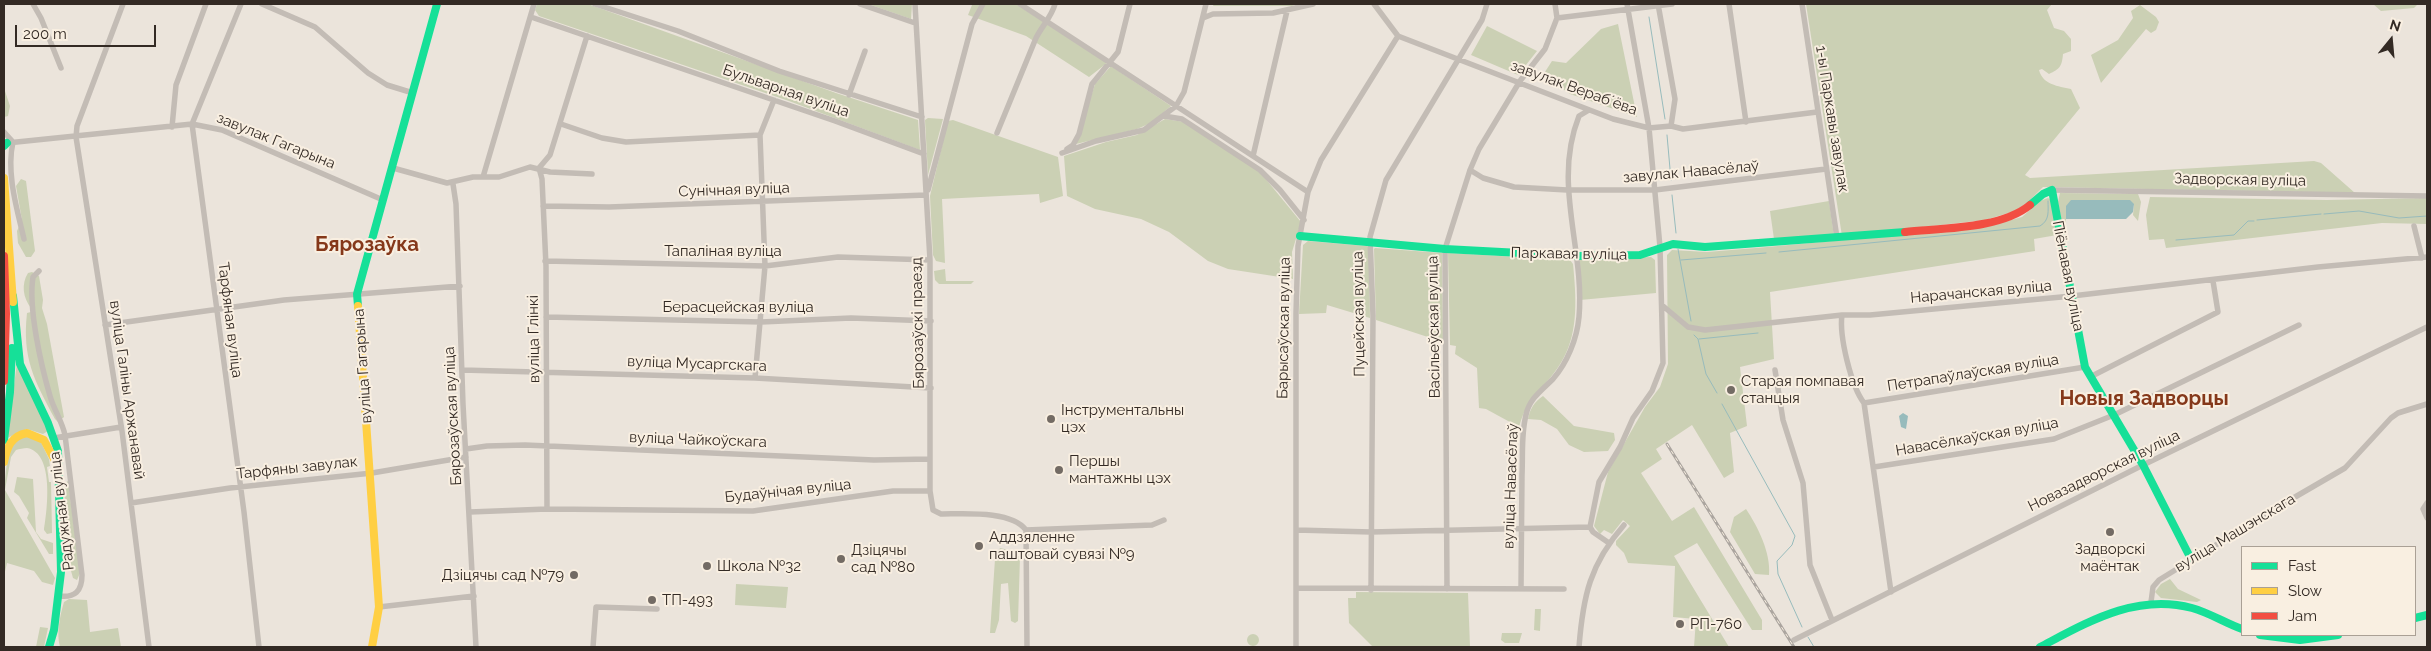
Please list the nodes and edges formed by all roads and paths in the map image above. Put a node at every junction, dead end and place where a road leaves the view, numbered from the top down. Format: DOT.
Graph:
graph roads {
  1 [pos="33,4"];
  2 [pos="123,4"];
  3 [pos="206,4"];
  4 [pos="241,4"];
  5 [pos="262,4"];
  6 [pos="437,4"];
  7 [pos="534,4"];
  8 [pos="595,4"];
  9 [pos="860,4"];
  10 [pos="914,4"];
  11 [pos="978,4"];
  12 [pos="983,4"];
  13 [pos="1020,4"];
  14 [pos="1055,4"];
  15 [pos="1130,4"];
  16 [pos="1206,4"];
  17 [pos="1313,4"];
  18 [pos="1374,4"];
  19 [pos="1487,4"];
  20 [pos="1555,4"];
  21 [pos="1672,4"];
  22 [pos="1729,4"];
  23 [pos="1802,4"];
  24 [pos="1659,5"];
  25 [pos="1628,7"];
  26 [pos="1287,11"];
  27 [pos="978,12"];
  28 [pos="1213,14"];
  29 [pos="531,17"];
  30 [pos="1203,18"];
  31 [pos="1557,18"];
  32 [pos="1046,20"];
  33 [pos="915,23"];
  34 [pos="587,36"];
  35 [pos="1398,36"];
  36 [pos="865,51"];
  37 [pos="1458,60"];
  38 [pos="1111,63"];
  39 [pos="61,68"];
  40 [pos="1520,81"];
  41 [pos="414,93"];
  42 [pos="849,95"];
  43 [pos="774,100"];
  44 [pos="1176,106"];
  45 [pos="1589,110"];
  46 [pos="1817,112"];
  47 [pos="1164,116"];
  48 [pos="922,117"];
  49 [pos="1746,122"];
  50 [pos="192,124"];
  51 [pos="561,124"];
  52 [pos="1671,126"];
  53 [pos="172,127"];
  54 [pos="1649,128"];
  55 [pos="4,132"];
  56 [pos="997,133"];
  57 [pos="760,135"];
  58 [pos="76,137"];
  59 [pos="7,144"];
  60 [pos="924,154"];
  61 [pos="1253,156"];
  62 [pos="393,168"];
  63 [pos="539,168"];
  64 [pos="1470,170"];
  65 [pos="1826,170"];
  66 [pos="592,174"];
  67 [pos="483,177"];
  68 [pos="4,178"];
  69 [pos="453,184"];
  70 [pos="1567,190"];
  71 [pos="1655,190"];
  72 [pos="2052,190"];
  73 [pos="1308,192"];
  74 [pos="926,195"];
  75 [pos="2427,196"];
  76 [pos="4,200"];
  77 [pos="383,200"];
  78 [pos="763,202"];
  79 [pos="543,206"];
  80 [pos="1304,220"];
  81 [pos="2414,226"];
  82 [pos="1300,236"];
  83 [pos="1837,238"];
  84 [pos="24,240"];
  85 [pos="1370,243"];
  86 [pos="1660,247"];
  87 [pos="1445,249"];
  88 [pos="4,256"];
  89 [pos="1577,256"];
  90 [pos="2425,258"];
  91 [pos="930,260"];
  92 [pos="545,261"];
  93 [pos="765,266"];
  94 [pos="39,271"];
  95 [pos="2213,280"];
  96 [pos="460,286"];
  97 [pos="357,294"];
  98 [pos="14,296"];
  99 [pos="2072,296"];
  100 [pos="1663,306"];
  101 [pos="216,308"];
  102 [pos="1842,315"];
  103 [pos="546,317"];
  104 [pos="5,318"];
  105 [pos="931,321"];
  106 [pos="761,322"];
  107 [pos="106,324"];
  108 [pos="2299,325"];
  109 [pos="2427,327"];
  110 [pos="2086,367"];
  111 [pos="462,370"];
  112 [pos="1775,370"];
  113 [pos="546,371"];
  114 [pos="2092,376"];
  115 [pos="755,378"];
  116 [pos="4,381"];
  117 [pos="931,388"];
  118 [pos="1864,403"];
  119 [pos="2427,404"];
  120 [pos="2114,415"];
  121 [pos="121,428"];
  122 [pos="65,435"];
  123 [pos="54,438"];
  124 [pos="4,440"];
  125 [pos="547,448"];
  126 [pos="466,449"];
  127 [pos="466,457"];
  128 [pos="930,460"];
  129 [pos="4,462"];
  130 [pos="2143,465"];
  131 [pos="57,466"];
  132 [pos="1874,467"];
  133 [pos="372,473"];
  134 [pos="240,487"];
  135 [pos="930,491"];
  136 [pos="131,503"];
  137 [pos="2427,503"];
  138 [pos="547,509"];
  139 [pos="470,512"];
  140 [pos="2427,518"];
  141 [pos="1164,520"];
  142 [pos="1624,525"];
  143 [pos="1590,527"];
  144 [pos="1448,528"];
  145 [pos="1521,528"];
  146 [pos="1026,530"];
  147 [pos="1296,530"];
  148 [pos="1371,532"];
  149 [pos="1609,543"];
  150 [pos="2190,559"];
  151 [pos="1296,588"];
  152 [pos="1521,588"];
  153 [pos="1447,589"];
  154 [pos="1564,589"];
  155 [pos="1371,590"];
  156 [pos="1891,592"];
  157 [pos="59,596"];
  158 [pos="474,596"];
  159 [pos="2151,602"];
  160 [pos="379,607"];
  161 [pos="657,609"];
  162 [pos="1832,620"];
  163 [pos="2241,629"];
  164 [pos="2268,636"];
  165 [pos="2330,636"];
  166 [pos="1794,640"];
  167 [pos="53,647"];
  168 [pos="149,647"];
  169 [pos="259,647"];
  170 [pos="372,647"];
  171 [pos="476,647"];
  172 [pos="593,647"];
  173 [pos="1027,647"];
  174 [pos="1296,647"];
  175 [pos="1579,647"];
  176 [pos="2040,647"];
  1 -- 39 [label="street"];
  2 -- 58 [label="street"];
  3 -- 53 [label="street"];
  4 -- 50 [label="street, Тарфяная вуліца"];
  5 -- 41 [label="street"];
  6 -- 41 [label="street, вуліца Гагарына"];
  7 -- 29 [label="street"];
  8 -- 42 [label="street, Бульварная вуліца"];
  9 -- 33 [label="street"];
  10 -- 33 [label="street"];
  11 -- 27 [label="street"];
  12 -- 27 [label="street"];
  13 -- 32 [label="street"];
  14 -- 32 [label="street"];
  15 -- 38 [label="street"];
  16 -- 28 [label="street"];
  16 -- 30 [label="street"];
  17 -- 26 [label="street"];
  18 -- 35 [label="street"];
  19 -- 37 [label="street, Пуцейская вуліца"];
  20 -- 31 [label="street"];
  21 -- 24 [label="street"];
  22 -- 49 [label="street"];
  23 -- 46 [label="street, 1-ы Паркавы завулак"];
  24 -- 25 [label="street"];
  24 -- 52 [label="street"];
  25 -- 31 [label="street"];
  25 -- 54 [label="street"];
  26 -- 28 [label="street"];
  26 -- 61 [label="street"];
  27 -- 74 [label="street"];
  28 -- 30 [label="street"];
  29 -- 34 [label="street, Бульварная вуліца"];
  29 -- 67 [label="street"];
  30 -- 44 [label="street"];
  31 -- 40 [label="street, Васільеўская вуліца"];
  32 -- 38 [label="street"];
  32 -- 56 [label="street"];
  33 -- 48 [label="street"];
  34 -- 43 [label="street, Бульварная вуліца"];
  34 -- 51 [label="street"];
  35 -- 37 [label="street, завулак Верабʼёва"];
  35 -- 73 [label="street, Барысаўская вуліца"];
  36 -- 42 [label="street, Бульварная вуліца"];
  37 -- 40 [label="street, завулак Верабʼёва"];
  37 -- 85 [label="street, Пуцейская вуліца"];
  38 -- 44 [label="street"];
  38 -- 47 [label="street"];
  40 -- 45 [label="street, завулак Верабʼёва"];
  40 -- 64 [label="street, Васільеўская вуліца"];
  41 -- 62 [label="street, вуліца Гагарына"];
  42 -- 48 [label="street, Бульварная вуліца"];
  43 -- 57 [label="street"];
  43 -- 60 [label="street, Бульварная вуліца"];
  44 -- 47 [label="street"];
  44 -- 61 [label="street"];
  45 -- 54 [label="street, завулак Верабʼёва"];
  45 -- 70 [label="street, вуліца Навасёлаў"];
  46 -- 49 [label="street, завулак Верабʼёва"];
  46 -- 65 [label="street, 1-ы Паркавы завулак"];
  47 -- 80 [label="street"];
  48 -- 60 [label="street"];
  49 -- 52 [label="street, завулак Верабʼёва"];
  50 -- 53 [label="street, завулак Гагарына"];
  50 -- 77 [label="street, завулак Гагарына"];
  50 -- 101 [label="street, Тарфяная вуліца"];
  51 -- 57 [label="street"];
  51 -- 63 [label="street"];
  52 -- 54 [label="street, завулак Верабʼёва"];
  53 -- 58 [label="street, завулак Гагарына"];
  54 -- 71 [label="street"];
  55 -- 59 [label="street"];
  57 -- 78 [label="street"];
  58 -- 59 [label="street, завулак Гагарына"];
  58 -- 107 [label="street, вуліца Галіны Аржанавай"];
  59 -- 84 [label="street"];
  60 -- 74 [label="street, Бярозаўскі праезд"];
  61 -- 73 [label="street"];
  62 -- 69 [label="street"];
  62 -- 77 [label="street, вуліца Гагарына"];
  63 -- 66 [label="street"];
  63 -- 67 [label="street"];
  63 -- 79 [label="street, вуліца Глінкі"];
  64 -- 70 [label="street, завулак Навасёлаў"];
  64 -- 87 [label="street, Васільеўская вуліца"];
  65 -- 71 [label="street, завулак Навасёлаў"];
  65 -- 83 [label="street, 1-ы Паркавы завулак"];
  67 -- 69 [label="street"];
  68 -- 76 [label="street"];
  69 -- 96 [label="street, Бярозаўская вуліца"];
  70 -- 71 [label="street, завулак Навасёлаў"];
  70 -- 89 [label="street, вуліца Навасёлаў"];
  71 -- 86 [label="street"];
  72 -- 75 [label="street, Задворская вуліца"];
  72 -- 83 [label="street"];
  72 -- 99 [label="street, Піёнавая вуліца"];
  73 -- 80 [label="street, Барысаўская вуліца"];
  74 -- 78 [label="street, Сунічная вуліца"];
  74 -- 91 [label="street, Бярозаўскі праезд"];
  76 -- 98 [label="street"];
  77 -- 97 [label="street, вуліца Гагарына"];
  78 -- 79 [label="street, Сунічная вуліца"];
  78 -- 93 [label="street"];
  79 -- 92 [label="street, вуліца Глінкі"];
  80 -- 82 [label="street, Барысаўская вуліца"];
  81 -- 90 [label="street"];
  82 -- 85 [label="street, Паркавая вуліца"];
  82 -- 147 [label="street, Барысаўская вуліца"];
  83 -- 86 [label="street, Паркавая вуліца"];
  85 -- 87 [label="street, Паркавая вуліца"];
  85 -- 148 [label="street, Пуцейская вуліца"];
  86 -- 89 [label="street, Паркавая вуліца"];
  86 -- 100 [label="street"];
  87 -- 89 [label="street, Паркавая вуліца"];
  87 -- 144 [label="street, Васільеўская вуліца"];
  88 -- 104 [label="street"];
  89 -- 145 [label="street, вуліца Навасёлаў"];
  90 -- 95 [label="street, Нарачанская вуліца"];
  91 -- 93 [label="street, Тапаліная вуліца"];
  91 -- 105 [label="street, Бярозаўскі праезд"];
  92 -- 93 [label="street, Тапаліная вуліца"];
  92 -- 103 [label="street, вуліца Глінкі"];
  93 -- 106 [label="street"];
  94 -- 122 [label="street, Радужная вуліца"];
  95 -- 99 [label="street, Нарачанская вуліца"];
  95 -- 114 [label="street"];
  96 -- 97 [label="street"];
  96 -- 111 [label="street, Бярозаўская вуліца"];
  97 -- 101 [label="street"];
  97 -- 133 [label="street, вуліца Гагарына"];
  98 -- 123 [label="street"];
  98 -- 124 [label="street"];
  99 -- 102 [label="street, Нарачанская вуліца"];
  99 -- 110 [label="street, Піёнавая вуліца"];
  100 -- 102 [label="street, Нарачанская вуліца"];
  100 -- 143 [label="street"];
  101 -- 107 [label="street"];
  101 -- 134 [label="street, Тарфяная вуліца"];
  102 -- 118 [label="street"];
  103 -- 106 [label="street, Берасцейская вуліца"];
  103 -- 113 [label="street, вуліца Глінкі"];
  104 -- 116 [label="street"];
  105 -- 106 [label="street, Берасцейская вуліца"];
  105 -- 117 [label="street, Бярозаўскі праезд"];
  106 -- 115 [label="street"];
  107 -- 121 [label="street, вуліца Галіны Аржанавай"];
  108 -- 120 [label="street, Навасёлкаўская вуліца"];
  109 -- 130 [label="street, Новазадворская вуліца"];
  110 -- 114 [label="street, Піёнавая вуліца"];
  110 -- 118 [label="street, Петрапаўлаўская вуліца"];
  111 -- 113 [label="street, вуліца Мусаргскага"];
  111 -- 126 [label="street, Бярозаўская вуліца"];
  112 -- 162 [label="street"];
  113 -- 115 [label="street, вуліца Мусаргскага"];
  113 -- 125 [label="street, вуліца Глінкі"];
  114 -- 120 [label="street, Піёнавая вуліца"];
  115 -- 117 [label="street, вуліца Мусаргскага"];
  117 -- 128 [label="street, Бярозаўскі праезд"];
  118 -- 132 [label="street"];
  119 -- 150 [label="street, вуліца Машэнскага"];
  120 -- 130 [label="street, Піёнавая вуліца"];
  120 -- 132 [label="street, Навасёлкаўская вуліца"];
  121 -- 122 [label="street, Радужная вуліца"];
  121 -- 136 [label="street, вуліца Галіны Аржанавай"];
  122 -- 123 [label="street, Радужная вуліца"];
  122 -- 157 [label="street, Радужная вуліца"];
  123 -- 131 [label="street"];
  125 -- 126 [label="street, вуліца Чайкоўскага"];
  125 -- 128 [label="street, вуліца Чайкоўскага"];
  125 -- 138 [label="street, вуліца Глінкі"];
  126 -- 127 [label="street, Бярозаўская вуліца"];
  127 -- 133 [label="street, Тарфяны завулак"];
  127 -- 139 [label="street, Бярозаўская вуліца"];
  128 -- 135 [label="street, Бярозаўскі праезд"];
  129 -- 131 [label="street"];
  130 -- 150 [label="street, Піёнавая вуліца"];
  130 -- 156 [label="street, Новазадворская вуліца"];
  131 -- 157 [label="street"];
  132 -- 156 [label="street"];
  133 -- 134 [label="street, Тарфяны завулак"];
  133 -- 160 [label="street, вуліца Гагарына"];
  134 -- 136 [label="street, Тарфяны завулак"];
  134 -- 169 [label="street, Тарфяная вуліца"];
  135 -- 138 [label="street, Будаўнічая вуліца"];
  135 -- 146 [label="street"];
  136 -- 168 [label="street, вуліца Галіны Аржанавай"];
  137 -- 140 [label="street"];
  138 -- 139 [label="street, Будаўнічая вуліца"];
  139 -- 158 [label="street, Бярозаўская вуліца"];
  141 -- 146 [label="street"];
  142 -- 149 [label="street"];
  143 -- 145 [label="street"];
  143 -- 149 [label="street"];
  144 -- 145 [label="street"];
  144 -- 148 [label="street"];
  144 -- 153 [label="street, Васільеўская вуліца"];
  145 -- 152 [label="street, вуліца Навасёлаў"];
  146 -- 173 [label="street"];
  147 -- 148 [label="street"];
  147 -- 151 [label="street, Барысаўская вуліца"];
  148 -- 155 [label="street, Пуцейская вуліца"];
  149 -- 175 [label="street"];
  150 -- 159 [label="street, вуліца Машэнскага"];
  151 -- 155 [label="street"];
  151 -- 174 [label="street, Барысаўская вуліца"];
  152 -- 153 [label="street"];
  152 -- 154 [label="street"];
  153 -- 155 [label="street"];
  156 -- 162 [label="street, Новазадворская вуліца"];
  157 -- 167 [label="street"];
  158 -- 160 [label="street"];
  158 -- 171 [label="street, Бярозаўская вуліца"];
  159 -- 163 [label="street"];
  159 -- 176 [label="street"];
  160 -- 170 [label="street, вуліца Гагарына"];
  161 -- 172 [label="street"];
  162 -- 166 [label="street, Новазадворская вуліца"];
  164 -- 165 [label="street"];
}
